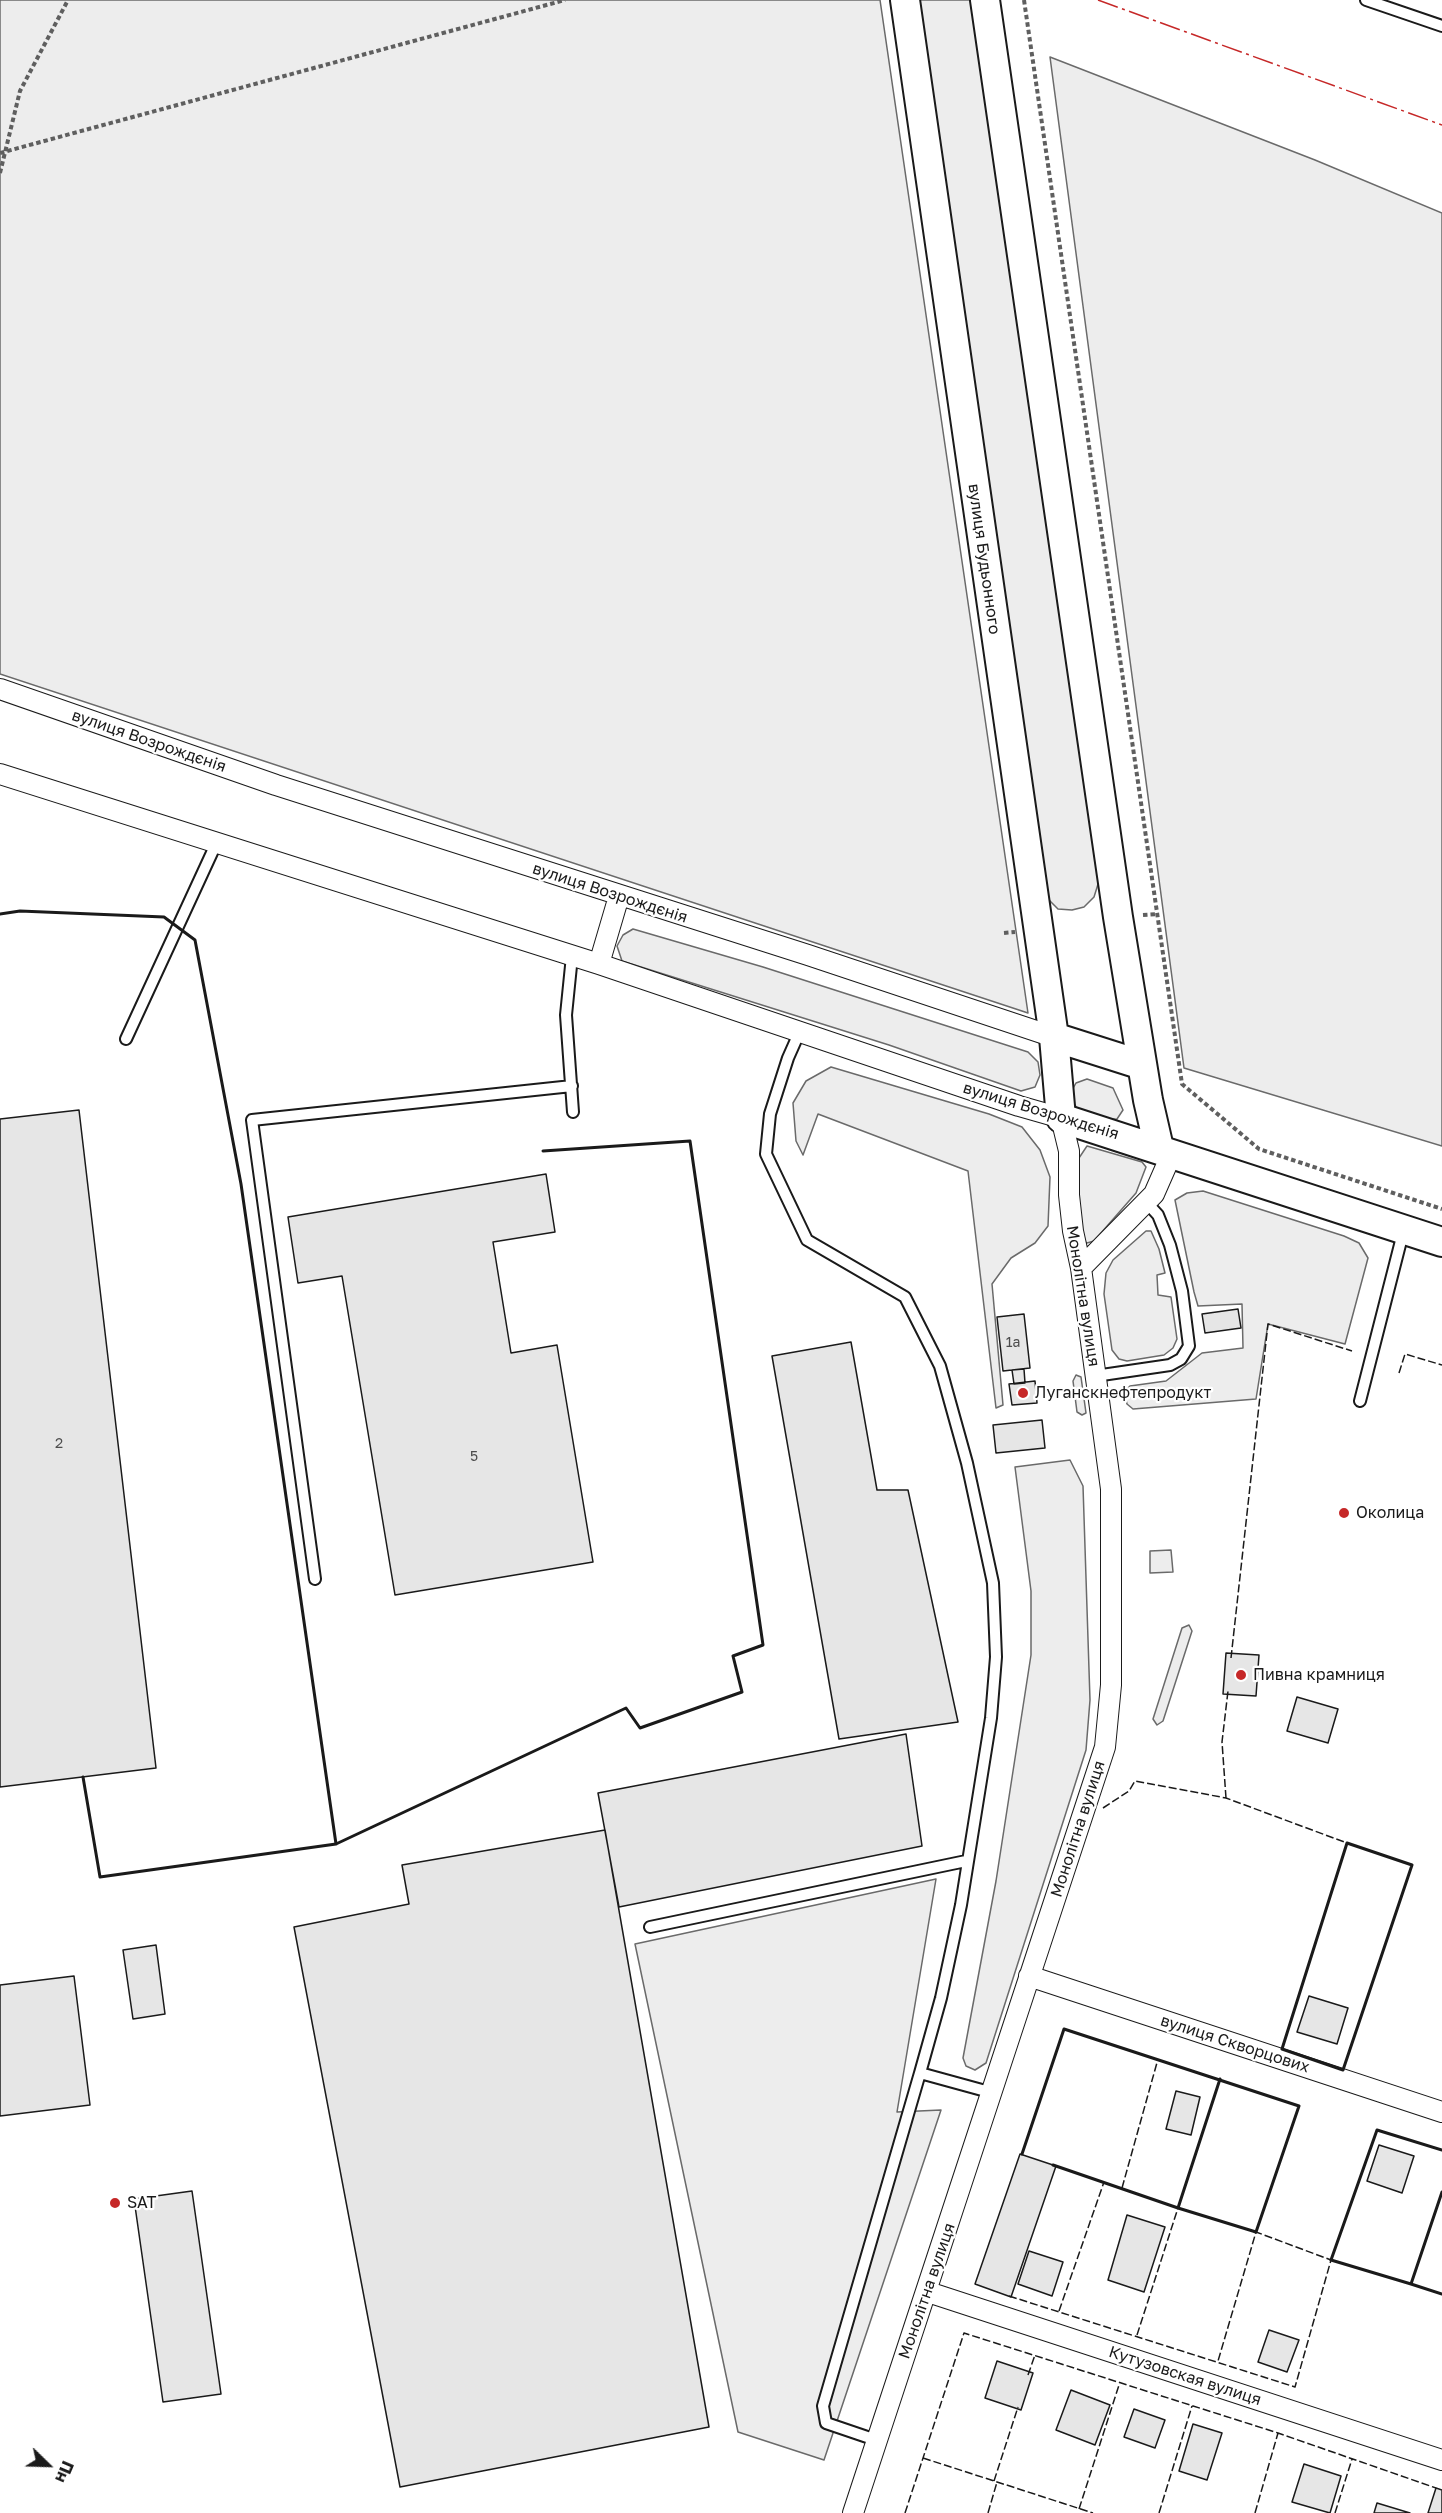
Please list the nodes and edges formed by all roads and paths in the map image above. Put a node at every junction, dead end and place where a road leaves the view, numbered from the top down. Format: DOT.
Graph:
graph roads {
  1 [pos="68,0"];
  2 [pos="565,0"];
  3 [pos="905,0"];
  4 [pos="986,0"];
  5 [pos="1024,0"];
  6 [pos="1366,0"];
  7 [pos="1442,26"];
  8 [pos="6,151"];
  9 [pos="0,153"];
  10 [pos="0,173"];
  11 [pos="0,689"];
  12 [pos="0,774"];
  13 [pos="216,844"];
  14 [pos="619,896"];
  15 [pos="572,956"];
  16 [pos="599,964"];
  17 [pos="800,1031"];
  18 [pos="1054,1037"];
  19 [pos="126,1039"];
  20 [pos="1142,1065"];
  21 [pos="572,1086"];
  22 [pos="573,1112"];
  23 [pos="1061,1118"];
  24 [pos="1165,1150"];
  25 [pos="1147,1203"];
  26 [pos="1442,1209"];
  27 [pos="1404,1229"];
  28 [pos="1442,1242"];
  29 [pos="1081,1268"];
  30 [pos="1095,1376"];
  31 [pos="1360,1401"];
  32 [pos="315,1579"];
  33 [pos="966,1861"];
  34 [pos="650,1927"];
  35 [pos="1029,1976"];
  36 [pos="920,2073"];
  37 [pos="993,2093"];
  38 [pos="1442,2112"];
  39 [pos="928,2292"];
  40 [pos="876,2440"];
  41 [pos="1442,2460"];
  42 [pos="853,2513"];
  1 -- 8 [label="path"];
  2 -- 8 [label="path"];
  3 -- 18 [label="main road, вулиця Будьонного"];
  4 -- 20 [label="main road"];
  5 -- 26 [label="path"];
  6 -- 7 [label="lane"];
  8 -- 9 [label="path"];
  8 -- 10 [label="path"];
  11 -- 14 [label="street, вулиця Возрождєнія"];
  12 -- 13 [label="street, вулиця Возрождєнія"];
  13 -- 15 [label="street, вулиця Возрождєнія"];
  13 -- 19 [label="lane"];
  14 -- 16 [label="street"];
  14 -- 18 [label="street, вулиця Возрождєнія"];
  15 -- 16 [label="street, вулиця Возрождєнія"];
  15 -- 21 [label="lane"];
  16 -- 17 [label="street, вулиця Возрождєнія"];
  17 -- 23 [label="street, вулиця Возрождєнія"];
  17 -- 33 [label="lane"];
  18 -- 20 [label="main road, вулиця Возрождєнія"];
  18 -- 23 [label="main road, вулиця Будьонного"];
  20 -- 24 [label="main road"];
  21 -- 22 [label="lane"];
  21 -- 32 [label="lane"];
  23 -- 24 [label="main road, вулиця Возрождєнія"];
  23 -- 29 [label="street, Монолітна вулиця"];
  24 -- 25 [label="street"];
  24 -- 27 [label="main road, вулиця Возрождєнія"];
  25 -- 29 [label="street"];
  25 -- 30 [label="lane"];
  27 -- 28 [label="main road, вулиця Возрождєнія"];
  27 -- 31 [label="lane"];
  29 -- 30 [label="street, Монолітна вулиця"];
  30 -- 35 [label="street, Монолітна вулиця"];
  33 -- 34 [label="lane"];
  33 -- 36 [label="lane"];
  35 -- 37 [label="street, Монолітна вулиця"];
  35 -- 38 [label="street, вулиця Скворцових"];
  36 -- 37 [label="lane"];
  36 -- 40 [label="lane"];
  37 -- 39 [label="street, Монолітна вулиця"];
  39 -- 40 [label="street, Монолітна вулиця"];
  39 -- 41 [label="street, Кутузовская вулиця"];
  40 -- 42 [label="street, Монолітна вулиця"];
}
